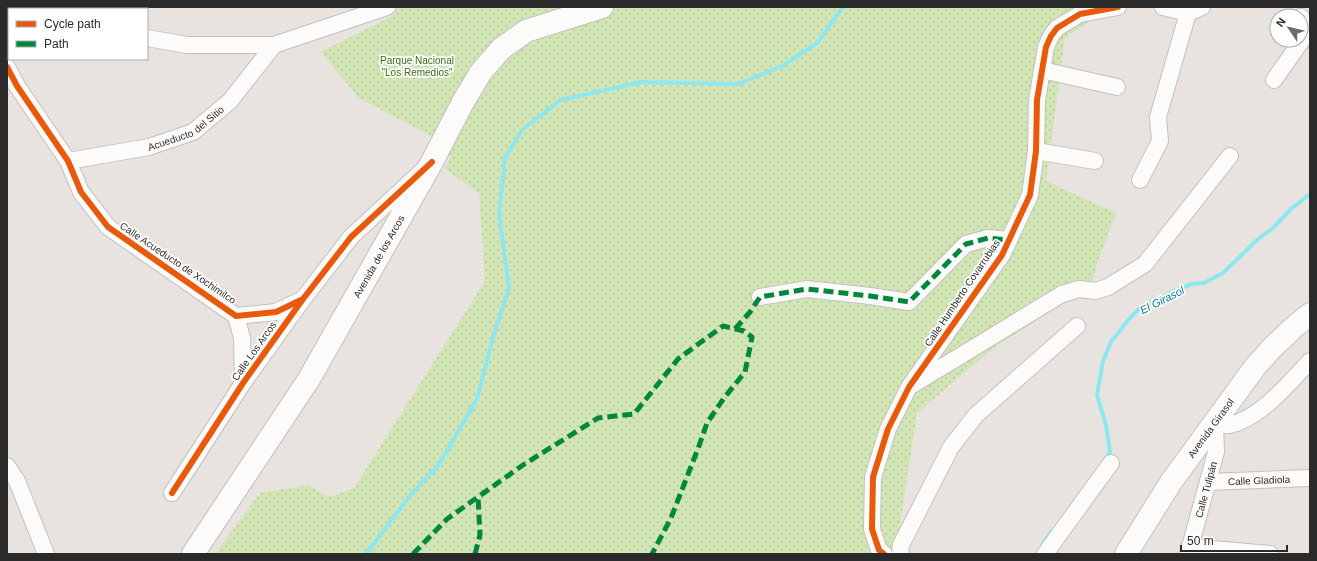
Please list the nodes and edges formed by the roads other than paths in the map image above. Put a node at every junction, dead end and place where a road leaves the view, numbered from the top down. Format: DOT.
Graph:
graph roads {
  1 [pos="387,7"];
  2 [pos="602,7"];
  3 [pos="1118,7"];
  4 [pos="1163,7"];
  5 [pos="1195,10"];
  6 [pos="148,38"];
  7 [pos="274,45"];
  8 [pos="1298,48"];
  9 [pos="7,67"];
  10 [pos="1042,70"];
  11 [pos="1274,80"];
  12 [pos="1117,87"];
  13 [pos="1036,151"];
  14 [pos="1230,156"];
  15 [pos="68,161"];
  16 [pos="1095,161"];
  17 [pos="432,162"];
  18 [pos="1140,180"];
  19 [pos="1009,240"];
  20 [pos="760,297"];
  21 [pos="303,299"];
  22 [pos="1310,314"];
  23 [pos="236,316"];
  24 [pos="1077,326"];
  25 [pos="1310,361"];
  26 [pos="243,384"];
  27 [pos="909,387"];
  28 [pos="1215,423"];
  29 [pos="1111,463"];
  30 [pos="7,466"];
  31 [pos="1310,478"];
  32 [pos="1208,482"];
  33 [pos="172,493"];
  34 [pos="1188,550"];
  35 [pos="1045,553"];
  36 [pos="46,554"];
  37 [pos="193,554"];
  38 [pos="884,554"];
  39 [pos="900,554"];
  40 [pos="1126,554"];
  41 [pos="1270,554"];
  1 -- 7 [label="street"];
  2 -- 17 [label="main road, Avenida de los Arcos"];
  3 -- 10 [label="street, Calle Humberto Covarrubias"];
  4 -- 5 [label="street"];
  5 -- 18 [label="street"];
  6 -- 7 [label="street"];
  7 -- 15 [label="street, Acueducto del Sitio"];
  8 -- 11 [label="street"];
  9 -- 15 [label="street, Calle Acueducto de Xochimilco"];
  10 -- 12 [label="street"];
  10 -- 13 [label="street, Calle Humberto Covarrubias"];
  13 -- 16 [label="street"];
  13 -- 19 [label="street, Calle Humberto Covarrubias"];
  14 -- 27 [label="street"];
  15 -- 23 [label="street, Calle Acueducto de Xochimilco"];
  17 -- 21 [label="street, Calle Los Arcos"];
  17 -- 37 [label="main road, Avenida de los Arcos"];
  19 -- 20 [label="street"];
  19 -- 27 [label="street, Calle Humberto Covarrubias"];
  21 -- 23 [label="street, Calle Acueducto de Xochimilco"];
  21 -- 26 [label="street, Calle Los Arcos"];
  22 -- 28 [label="main road, Avenida Girasol"];
  23 -- 26 [label="street, Calle Acueducto de Xochimilco"];
  24 -- 39 [label="street"];
  25 -- 28 [label="street"];
  26 -- 33 [label="street, Calle Los Arcos"];
  27 -- 38 [label="street, Calle Humberto Covarrubias"];
  28 -- 32 [label="street, Calle Tulipán"];
  28 -- 40 [label="main road, Avenida Girasol"];
  29 -- 35 [label="street"];
  30 -- 36 [label="street"];
  31 -- 32 [label="street, Calle Gladiola"];
  32 -- 34 [label="street, Calle Tulipán"];
  34 -- 41 [label="street"];
}
